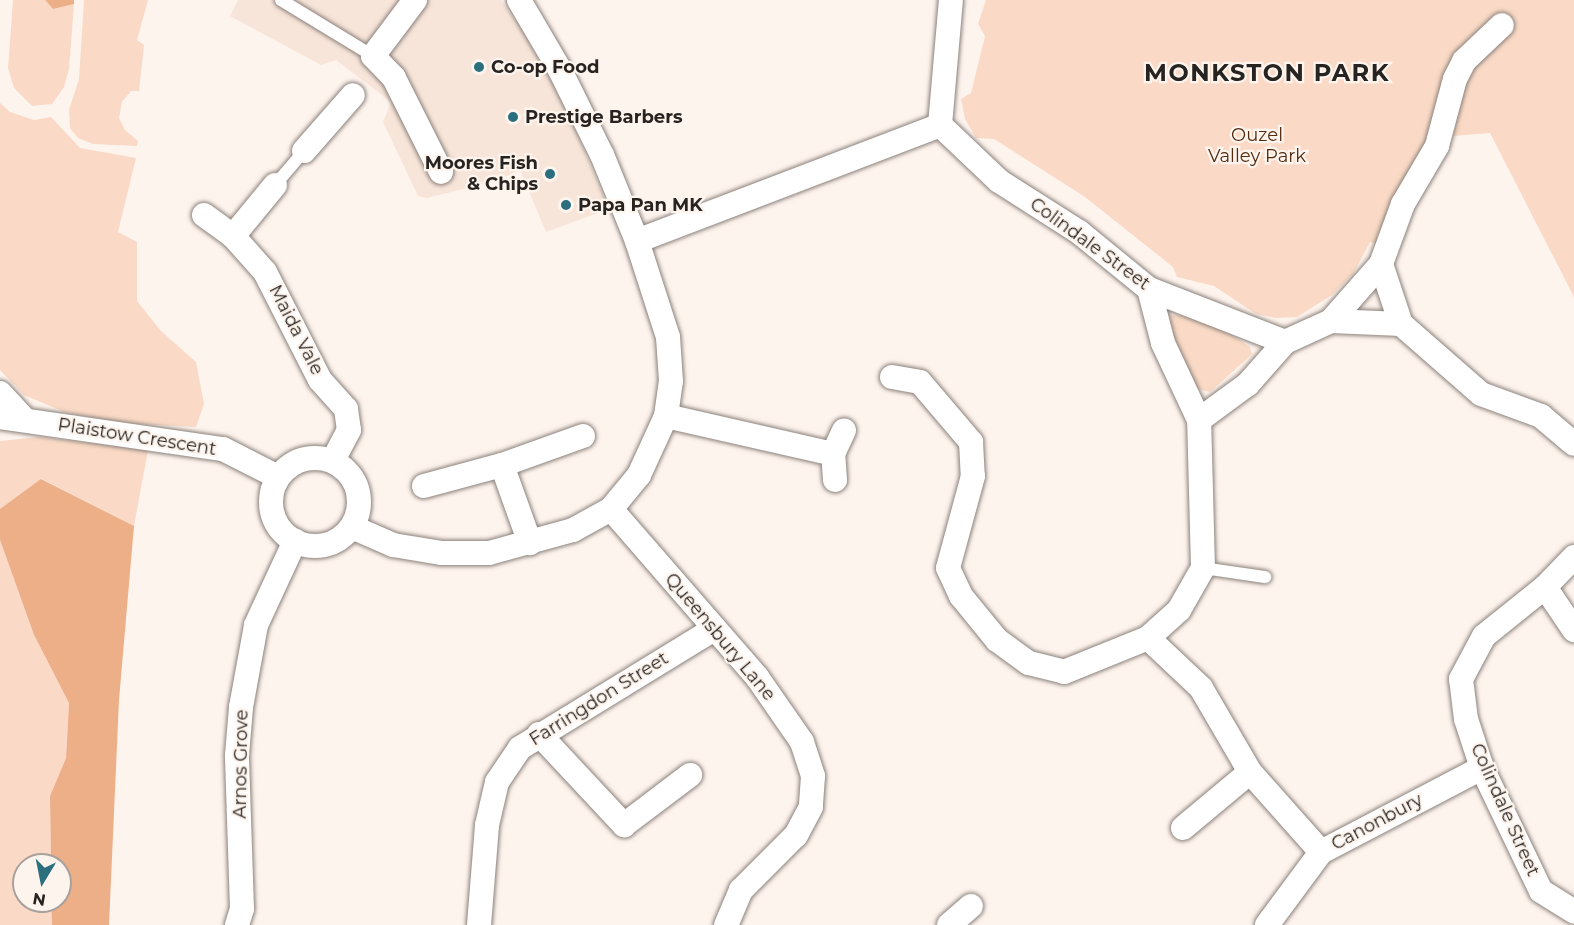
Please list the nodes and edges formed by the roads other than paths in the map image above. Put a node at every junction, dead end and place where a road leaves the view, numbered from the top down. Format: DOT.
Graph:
graph roads {
  1 [pos="281,0"];
  2 [pos="415,0"];
  3 [pos="519,0"];
  4 [pos="953,2"];
  5 [pos="1502,25"];
  6 [pos="374,56"];
  7 [pos="352,95"];
  8 [pos="940,124"];
  9 [pos="304,151"];
  10 [pos="441,172"];
  11 [pos="275,185"];
  12 [pos="204,214"];
  13 [pos="233,236"];
  14 [pos="636,241"];
  15 [pos="1380,264"];
  16 [pos="1149,289"];
  17 [pos="1331,321"];
  18 [pos="1401,324"];
  19 [pos="1285,342"];
  20 [pos="892,377"];
  21 [pos="0,393"];
  22 [pos="666,416"];
  23 [pos="0,417"];
  24 [pos="25,420"];
  25 [pos="1199,420"];
  26 [pos="844,430"];
  27 [pos="583,436"];
  28 [pos="1574,444"];
  29 [pos="833,454"];
  30 [pos="333,460"];
  31 [pos="502,465"];
  32 [pos="278,477"];
  33 [pos="835,480"];
  34 [pos="424,486"];
  35 [pos="612,509"];
  36 [pos="352,527"];
  37 [pos="295,541"];
  38 [pos="530,543"];
  39 [pos="1574,557"];
  40 [pos="1203,568"];
  41 [pos="1265,577"];
  42 [pos="1545,587"];
  43 [pos="714,629"];
  44 [pos="1574,630"];
  45 [pos="1148,638"];
  46 [pos="539,734"];
  47 [pos="1482,768"];
  48 [pos="1250,772"];
  49 [pos="690,775"];
  50 [pos="1183,828"];
  51 [pos="1321,852"];
  52 [pos="970,906"];
  53 [pos="1574,912"];
  54 [pos="237,925"];
  55 [pos="479,925"];
  56 [pos="726,925"];
  57 [pos="949,925"];
  58 [pos="1267,925"];
  1 -- 6 [label="lane"];
  2 -- 6 [label="street"];
  3 -- 14 [label="street"];
  4 -- 8 [label="street"];
  5 -- 15 [label="street"];
  6 -- 10 [label="street"];
  7 -- 9 [label="street"];
  8 -- 14 [label="street"];
  8 -- 16 [label="street, Colindale Street"];
  9 -- 11 [label="lane"];
  11 -- 13 [label="street"];
  12 -- 13 [label="street, Maida Vale"];
  13 -- 30 [label="street, Maida Vale"];
  14 -- 22 [label="street"];
  15 -- 17 [label="street"];
  15 -- 18 [label="street"];
  16 -- 19 [label="street, Colindale Street"];
  16 -- 25 [label="street"];
  17 -- 18 [label="street"];
  17 -- 19 [label="street"];
  18 -- 28 [label="street"];
  19 -- 25 [label="street"];
  20 -- 45 [label="street"];
  21 -- 24 [label="street"];
  22 -- 29 [label="street"];
  22 -- 35 [label="street"];
  23 -- 24 [label="street, Plaistow Crescent"];
  24 -- 32 [label="street, Plaistow Crescent"];
  25 -- 40 [label="street"];
  26 -- 29 [label="street"];
  27 -- 31 [label="street"];
  29 -- 33 [label="street"];
  30 -- 32 [label="street"];
  30 -- 36 [label="street"];
  31 -- 34 [label="street"];
  31 -- 38 [label="street"];
  32 -- 37 [label="street"];
  35 -- 38 [label="street"];
  35 -- 43 [label="street, Queensbury Lane"];
  36 -- 37 [label="street"];
  36 -- 38 [label="street"];
  37 -- 54 [label="street, Arnos Grove"];
  39 -- 42 [label="street, Colindale Street"];
  40 -- 41 [label="lane"];
  40 -- 45 [label="street"];
  42 -- 44 [label="street"];
  42 -- 47 [label="street, Colindale Street"];
  43 -- 46 [label="street, Farringdon Street"];
  43 -- 56 [label="street, Queensbury Lane"];
  45 -- 48 [label="street"];
  46 -- 49 [label="street"];
  46 -- 55 [label="street, Farringdon Street"];
  47 -- 51 [label="street, Canonbury"];
  47 -- 53 [label="street, Colindale Street"];
  48 -- 50 [label="street"];
  48 -- 51 [label="street"];
  51 -- 58 [label="street, Canonbury"];
  52 -- 57 [label="street"];
}
